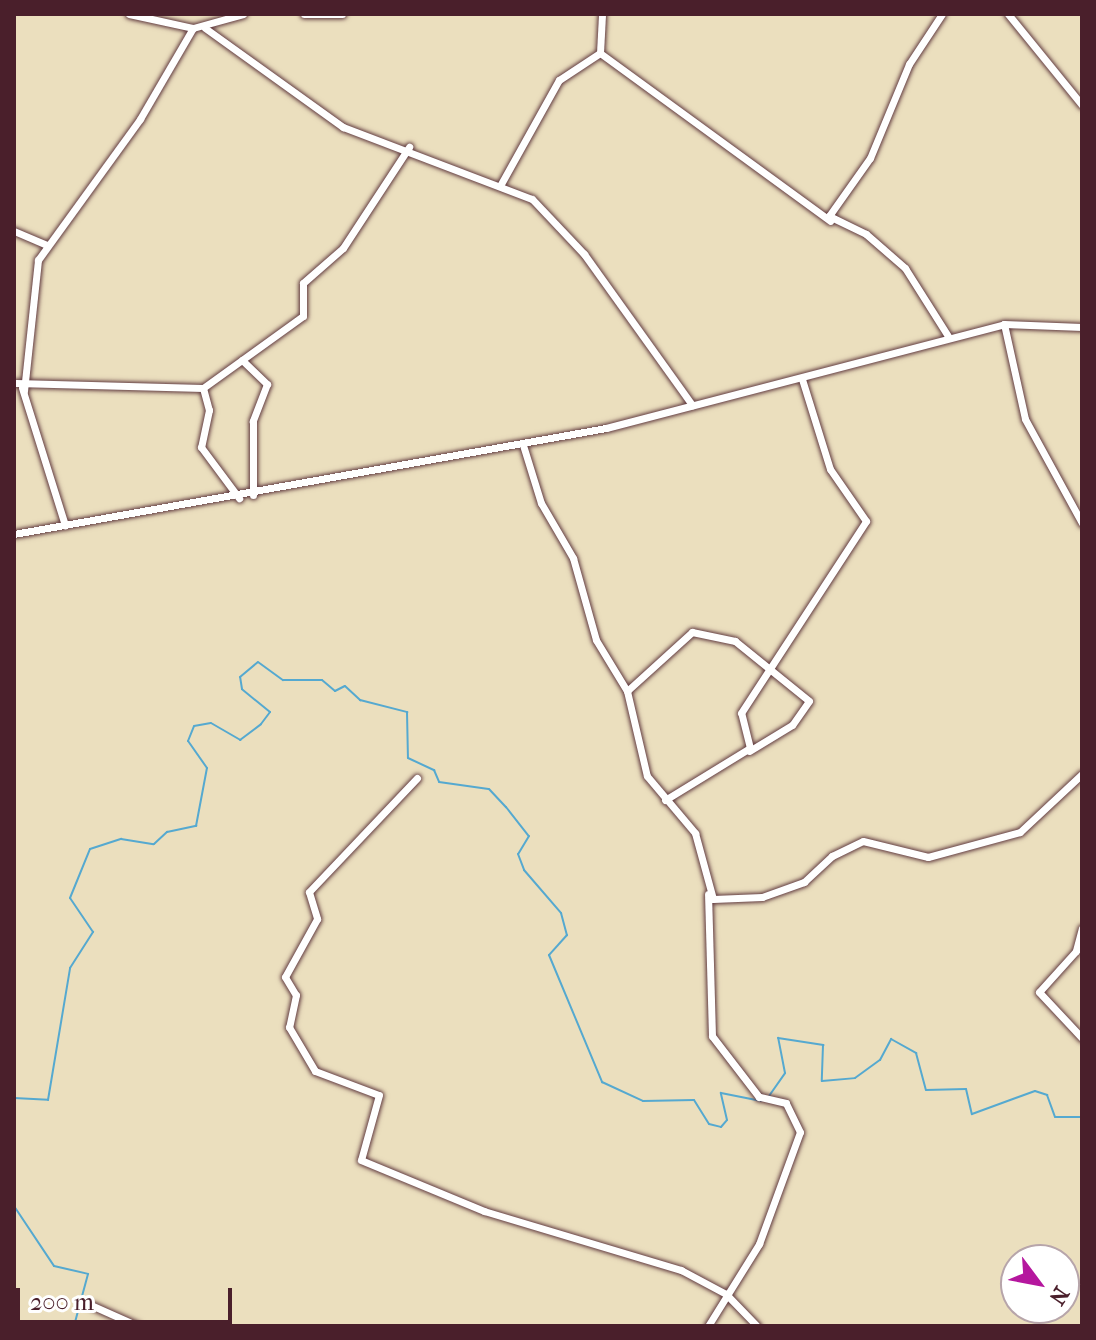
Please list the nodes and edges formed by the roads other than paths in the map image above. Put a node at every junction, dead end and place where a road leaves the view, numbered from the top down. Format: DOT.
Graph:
graph roads {
  1 [pos="129,14"];
  2 [pos="243,14"];
  3 [pos="304,14"];
  4 [pos="342,14"];
  5 [pos="602,14"];
  6 [pos="942,14"];
  7 [pos="1008,14"];
  8 [pos="193,28"];
  9 [pos="205,28"];
  10 [pos="600,53"];
  11 [pos="1080,95"];
  12 [pos="1082,105"];
  13 [pos="409,147"];
  14 [pos="501,184"];
  15 [pos="831,221"];
  16 [pos="14,231"];
  17 [pos="47,245"];
  18 [pos="1004,324"];
  19 [pos="1082,327"];
  20 [pos="948,336"];
  21 [pos="242,360"];
  22 [pos="802,379"];
  23 [pos="15,382"];
  24 [pos="28,382"];
  25 [pos="203,388"];
  26 [pos="24,391"];
  27 [pos="692,405"];
  28 [pos="523,445"];
  29 [pos="253,495"];
  30 [pos="239,498"];
  31 [pos="1082,523"];
  32 [pos="65,525"];
  33 [pos="14,534"];
  34 [pos="772,665"];
  35 [pos="627,691"];
  36 [pos="747,751"];
  37 [pos="1082,774"];
  38 [pos="417,778"];
  39 [pos="665,800"];
  40 [pos="708,894"];
  41 [pos="1082,928"];
  42 [pos="1082,1038"];
  43 [pos="726,1294"];
  44 [pos="91,1305"];
  45 [pos="138,1326"];
  46 [pos="708,1326"];
  47 [pos="757,1326"];
  1 -- 8 [label="street"];
  2 -- 9 [label="street"];
  3 -- 4 [label="street"];
  5 -- 10 [label="street"];
  6 -- 15 [label="street"];
  7 -- 11 [label="street"];
  8 -- 9 [label="street"];
  8 -- 17 [label="street"];
  9 -- 13 [label="street"];
  10 -- 14 [label="street"];
  10 -- 15 [label="street"];
  11 -- 12 [label="street"];
  13 -- 14 [label="street"];
  13 -- 21 [label="street"];
  14 -- 27 [label="street"];
  15 -- 20 [label="street"];
  16 -- 17 [label="street"];
  17 -- 24 [label="street"];
  18 -- 19 [label="street"];
  18 -- 20 [label="street"];
  18 -- 31 [label="street"];
  20 -- 22 [label="street"];
  21 -- 25 [label="street"];
  21 -- 29 [label="street"];
  22 -- 27 [label="street"];
  22 -- 34 [label="street"];
  23 -- 24 [label="street"];
  23 -- 26 [label="street"];
  24 -- 25 [label="street"];
  24 -- 26 [label="street"];
  25 -- 30 [label="street"];
  26 -- 32 [label="street"];
  27 -- 28 [label="street"];
  28 -- 29 [label="street"];
  28 -- 35 [label="street"];
  29 -- 30 [label="street"];
  30 -- 32 [label="street"];
  32 -- 33 [label="street"];
  34 -- 35 [label="street"];
  34 -- 36 [label="street"];
  34 -- 36 [label="street"];
  35 -- 39 [label="street"];
  36 -- 39 [label="street"];
  37 -- 40 [label="street"];
  38 -- 43 [label="street"];
  39 -- 40 [label="street"];
  40 -- 43 [label="street"];
  41 -- 42 [label="street"];
  43 -- 46 [label="street"];
  43 -- 47 [label="street"];
  44 -- 45 [label="street"];
}
